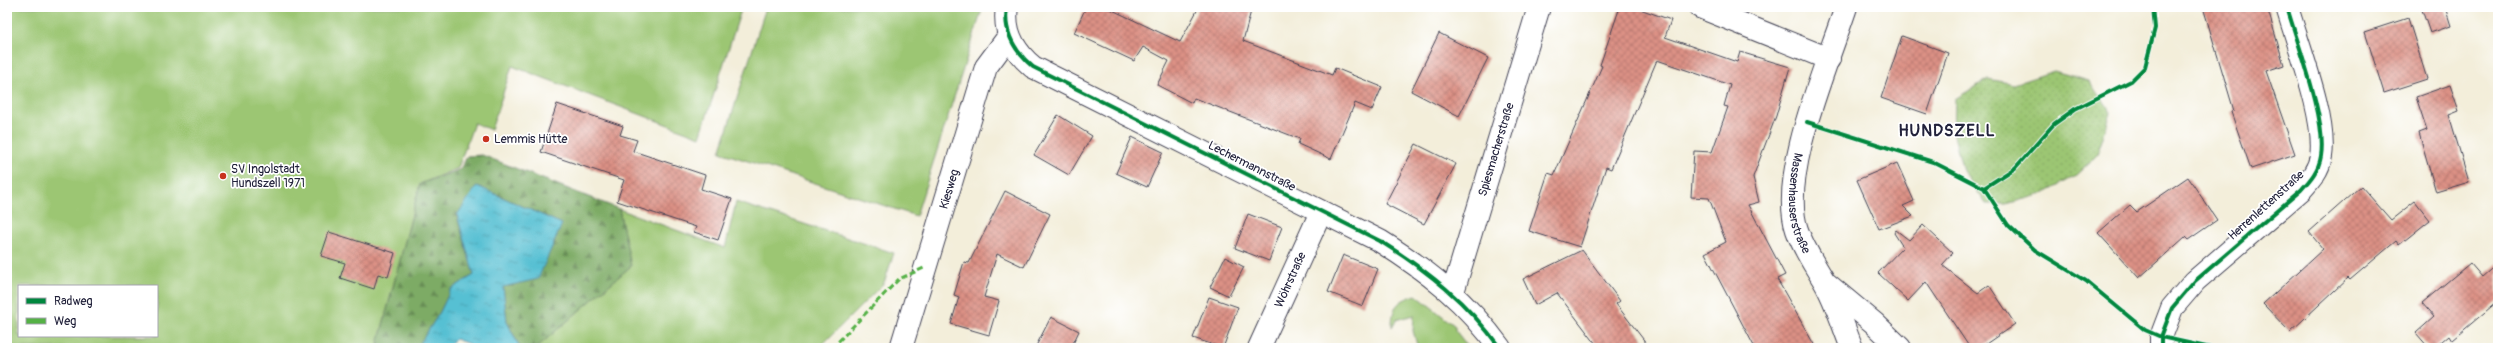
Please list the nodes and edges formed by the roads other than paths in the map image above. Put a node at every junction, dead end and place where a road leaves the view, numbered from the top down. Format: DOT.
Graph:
graph roads {
  1 [pos="1007,7"];
  2 [pos="1539,7"];
  3 [pos="1700,7"];
  4 [pos="1846,7"];
  5 [pos="2287,7"];
  6 [pos="1009,36"];
  7 [pos="1829,59"];
  8 [pos="1321,212"];
  9 [pos="1824,282"];
  10 [pos="1452,292"];
  11 [pos="901,348"];
  12 [pos="1259,348"];
  13 [pos="1500,348"];
  14 [pos="1852,348"];
  15 [pos="1900,348"];
  16 [pos="2161,348"];
  1 -- 6 [label="street, Lechermannstraße"];
  2 -- 10 [label="street, Spiesmacherstraße"];
  3 -- 7 [label="street"];
  4 -- 7 [label="street, Massenhauserstraße"];
  5 -- 16 [label="street, Herrenlettenstraße"];
  6 -- 8 [label="street, Lechermannstraße"];
  6 -- 11 [label="street, Kiesweg"];
  7 -- 9 [label="street, Massenhauserstraße"];
  8 -- 10 [label="street, Lechermannstraße"];
  8 -- 12 [label="street, Wöhrstraße"];
  9 -- 14 [label="street, Massenhauserstraße"];
  9 -- 15 [label="street, Massenhauserstraße"];
  10 -- 13 [label="street, Lechermannstraße"];
}
